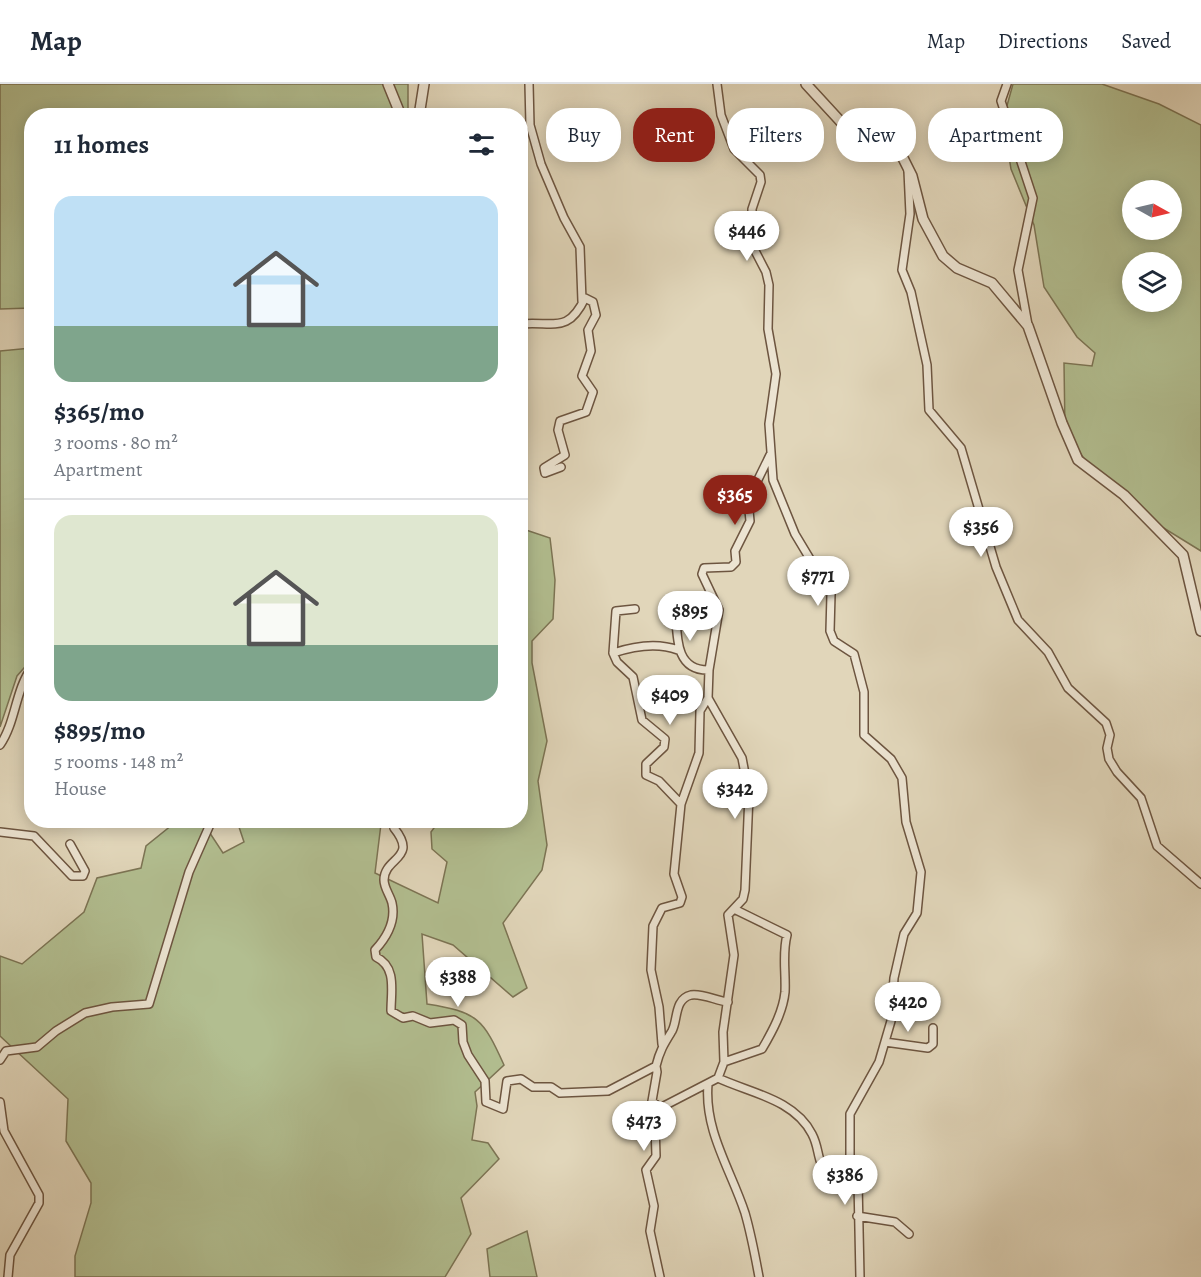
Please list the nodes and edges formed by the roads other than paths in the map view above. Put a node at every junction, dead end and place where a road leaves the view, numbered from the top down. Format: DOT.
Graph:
graph roads {
  1 [pos="388,84"];
  2 [pos="424,84"];
  3 [pos="530,84"];
  4 [pos="717,84"];
  5 [pos="806,84"];
  6 [pos="1006,84"];
  7 [pos="398,108"];
  8 [pos="420,108"];
  9 [pos="908,168"];
  10 [pos="582,303"];
  11 [pos="528,324"];
  12 [pos="1028,326"];
  13 [pos="771,453"];
  14 [pos="561,467"];
  15 [pos="635,609"];
  16 [pos="676,617"];
  17 [pos="1201,631"];
  18 [pos="678,650"];
  19 [pos="613,653"];
  20 [pos="709,670"];
  21 [pos="24,686"];
  22 [pos="708,698"];
  23 [pos="0,745"];
  24 [pos="681,804"];
  25 [pos="208,828"];
  26 [pos="394,828"];
  27 [pos="0,832"];
  28 [pos="70,843"];
  29 [pos="1201,884"];
  30 [pos="734,909"];
  31 [pos="728,1002"];
  32 [pos="933,1028"];
  33 [pos="885,1042"];
  34 [pos="662,1044"];
  35 [pos="0,1060"];
  36 [pos="724,1062"];
  37 [pos="656,1065"];
  38 [pos="718,1078"];
  39 [pos="708,1084"];
  40 [pos="0,1102"];
  41 [pos="660,1108"];
  42 [pos="858,1182"];
  43 [pos="857,1216"];
  44 [pos="909,1234"];
  45 [pos="8,1277"];
  46 [pos="660,1277"];
  47 [pos="759,1277"];
  48 [pos="860,1277"];
  1 -- 7 [label="street"];
  2 -- 8 [label="street"];
  3 -- 10 [label="street"];
  4 -- 13 [label="street"];
  5 -- 9 [label="street"];
  6 -- 12 [label="street"];
  9 -- 12 [label="street"];
  9 -- 29 [label="street"];
  10 -- 11 [label="street"];
  10 -- 14 [label="street"];
  12 -- 17 [label="street"];
  13 -- 20 [label="street"];
  13 -- 33 [label="street"];
  15 -- 19 [label="street"];
  16 -- 18 [label="street"];
  18 -- 19 [label="street"];
  18 -- 20 [label="street"];
  19 -- 24 [label="street"];
  20 -- 22 [label="street"];
  21 -- 23 [label="street"];
  22 -- 24 [label="street"];
  22 -- 30 [label="street"];
  24 -- 34 [label="street"];
  25 -- 35 [label="street"];
  26 -- 37 [label="street"];
  27 -- 28 [label="street"];
  30 -- 31 [label="street"];
  30 -- 36 [label="street"];
  31 -- 34 [label="street"];
  31 -- 36 [label="street"];
  32 -- 33 [label="street"];
  33 -- 42 [label="street"];
  34 -- 37 [label="street"];
  36 -- 38 [label="street"];
  37 -- 41 [label="street"];
  38 -- 39 [label="street"];
  38 -- 42 [label="street"];
  39 -- 41 [label="street"];
  39 -- 47 [label="street"];
  40 -- 45 [label="street"];
  41 -- 46 [label="street"];
  42 -- 43 [label="street"];
  43 -- 44 [label="street"];
  43 -- 48 [label="street"];
}
